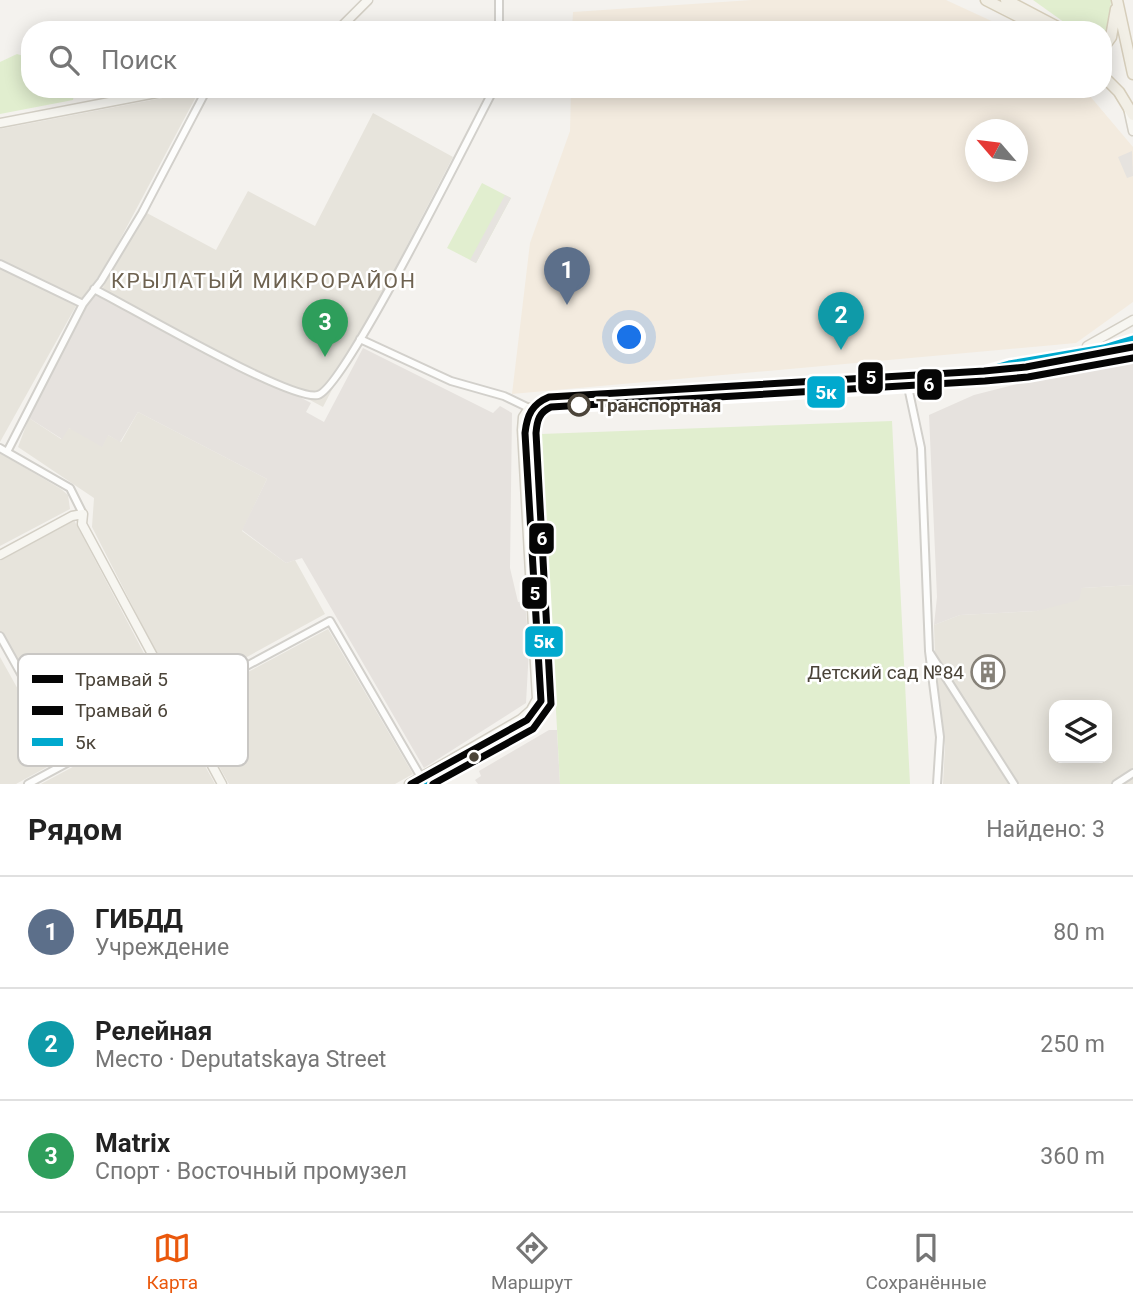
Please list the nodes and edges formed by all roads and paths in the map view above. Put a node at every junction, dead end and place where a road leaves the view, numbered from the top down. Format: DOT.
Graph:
graph roads {
  1 [pos="367,0"];
  2 [pos="499,0"];
  3 [pos="986,0"];
  4 [pos="1006,0"];
  5 [pos="1117,0"];
  6 [pos="348,21"];
  7 [pos="499,21"];
  8 [pos="1027,21"];
  9 [pos="1046,21"];
  10 [pos="1112,31"];
  11 [pos="1133,74"];
  12 [pos="1112,87"];
  13 [pos="130,98"];
  14 [pos="202,98"];
  15 [pos="489,98"];
  16 [pos="1127,105"];
  17 [pos="1133,115"];
  18 [pos="0,123"];
  19 [pos="1133,131"];
  20 [pos="0,264"];
  21 [pos="94,289"];
  22 [pos="83,304"];
  23 [pos="1133,321"];
  24 [pos="1133,336"];
  25 [pos="360,339"];
  26 [pos="1056,355"];
  27 [pos="908,387"];
  28 [pos="547,406"];
  29 [pos="529,408"];
  30 [pos="3,450"];
  31 [pos="83,514"];
  32 [pos="0,555"];
  33 [pos="0,636"];
  34 [pos="929,651"];
  35 [pos="151,654"];
  36 [pos="248,665"];
  37 [pos="18,669"];
  38 [pos="62,766"];
  39 [pos="212,766"];
  40 [pos="1133,773"];
  41 [pos="424,781"];
  42 [pos="28,784"];
  43 [pos="222,784"];
  44 [pos="409,784"];
  45 [pos="937,784"];
  46 [pos="1014,784"];
  47 [pos="1116,784"];
  1 -- 6 [label="main road"];
  2 -- 7 [label="street"];
  3 -- 8 [label="main road"];
  4 -- 9 [label="main road"];
  5 -- 10 [label="main road"];
  5 -- 11 [label="main road"];
  12 -- 16 [label="main road"];
  13 -- 18 [label="main road"];
  14 -- 21 [label="street"];
  15 -- 25 [label="street"];
  16 -- 17 [label="main road"];
  16 -- 19 [label="main road"];
  20 -- 22 [label="street"];
  21 -- 22 [label="street"];
  21 -- 25 [label="street"];
  22 -- 30 [label="street"];
  23 -- 24 [label="main road"];
  23 -- 26 [label="main road"];
  24 -- 26 [label="main road"];
  25 -- 29 [label="street"];
  26 -- 27 [label="main road"];
  27 -- 28 [label="main road"];
  27 -- 34 [label="street"];
  28 -- 29 [label="main road"];
  28 -- 41 [label="main road"];
  29 -- 41 [label="main road"];
  30 -- 31 [label="street"];
  31 -- 32 [label="main road"];
  31 -- 35 [label="main road"];
  33 -- 37 [label="street"];
  34 -- 45 [label="street"];
  34 -- 46 [label="street"];
  36 -- 41 [label="street"];
  38 -- 42 [label="street"];
  39 -- 43 [label="main road"];
  40 -- 47 [label="street"];
  41 -- 44 [label="main road"];
}
